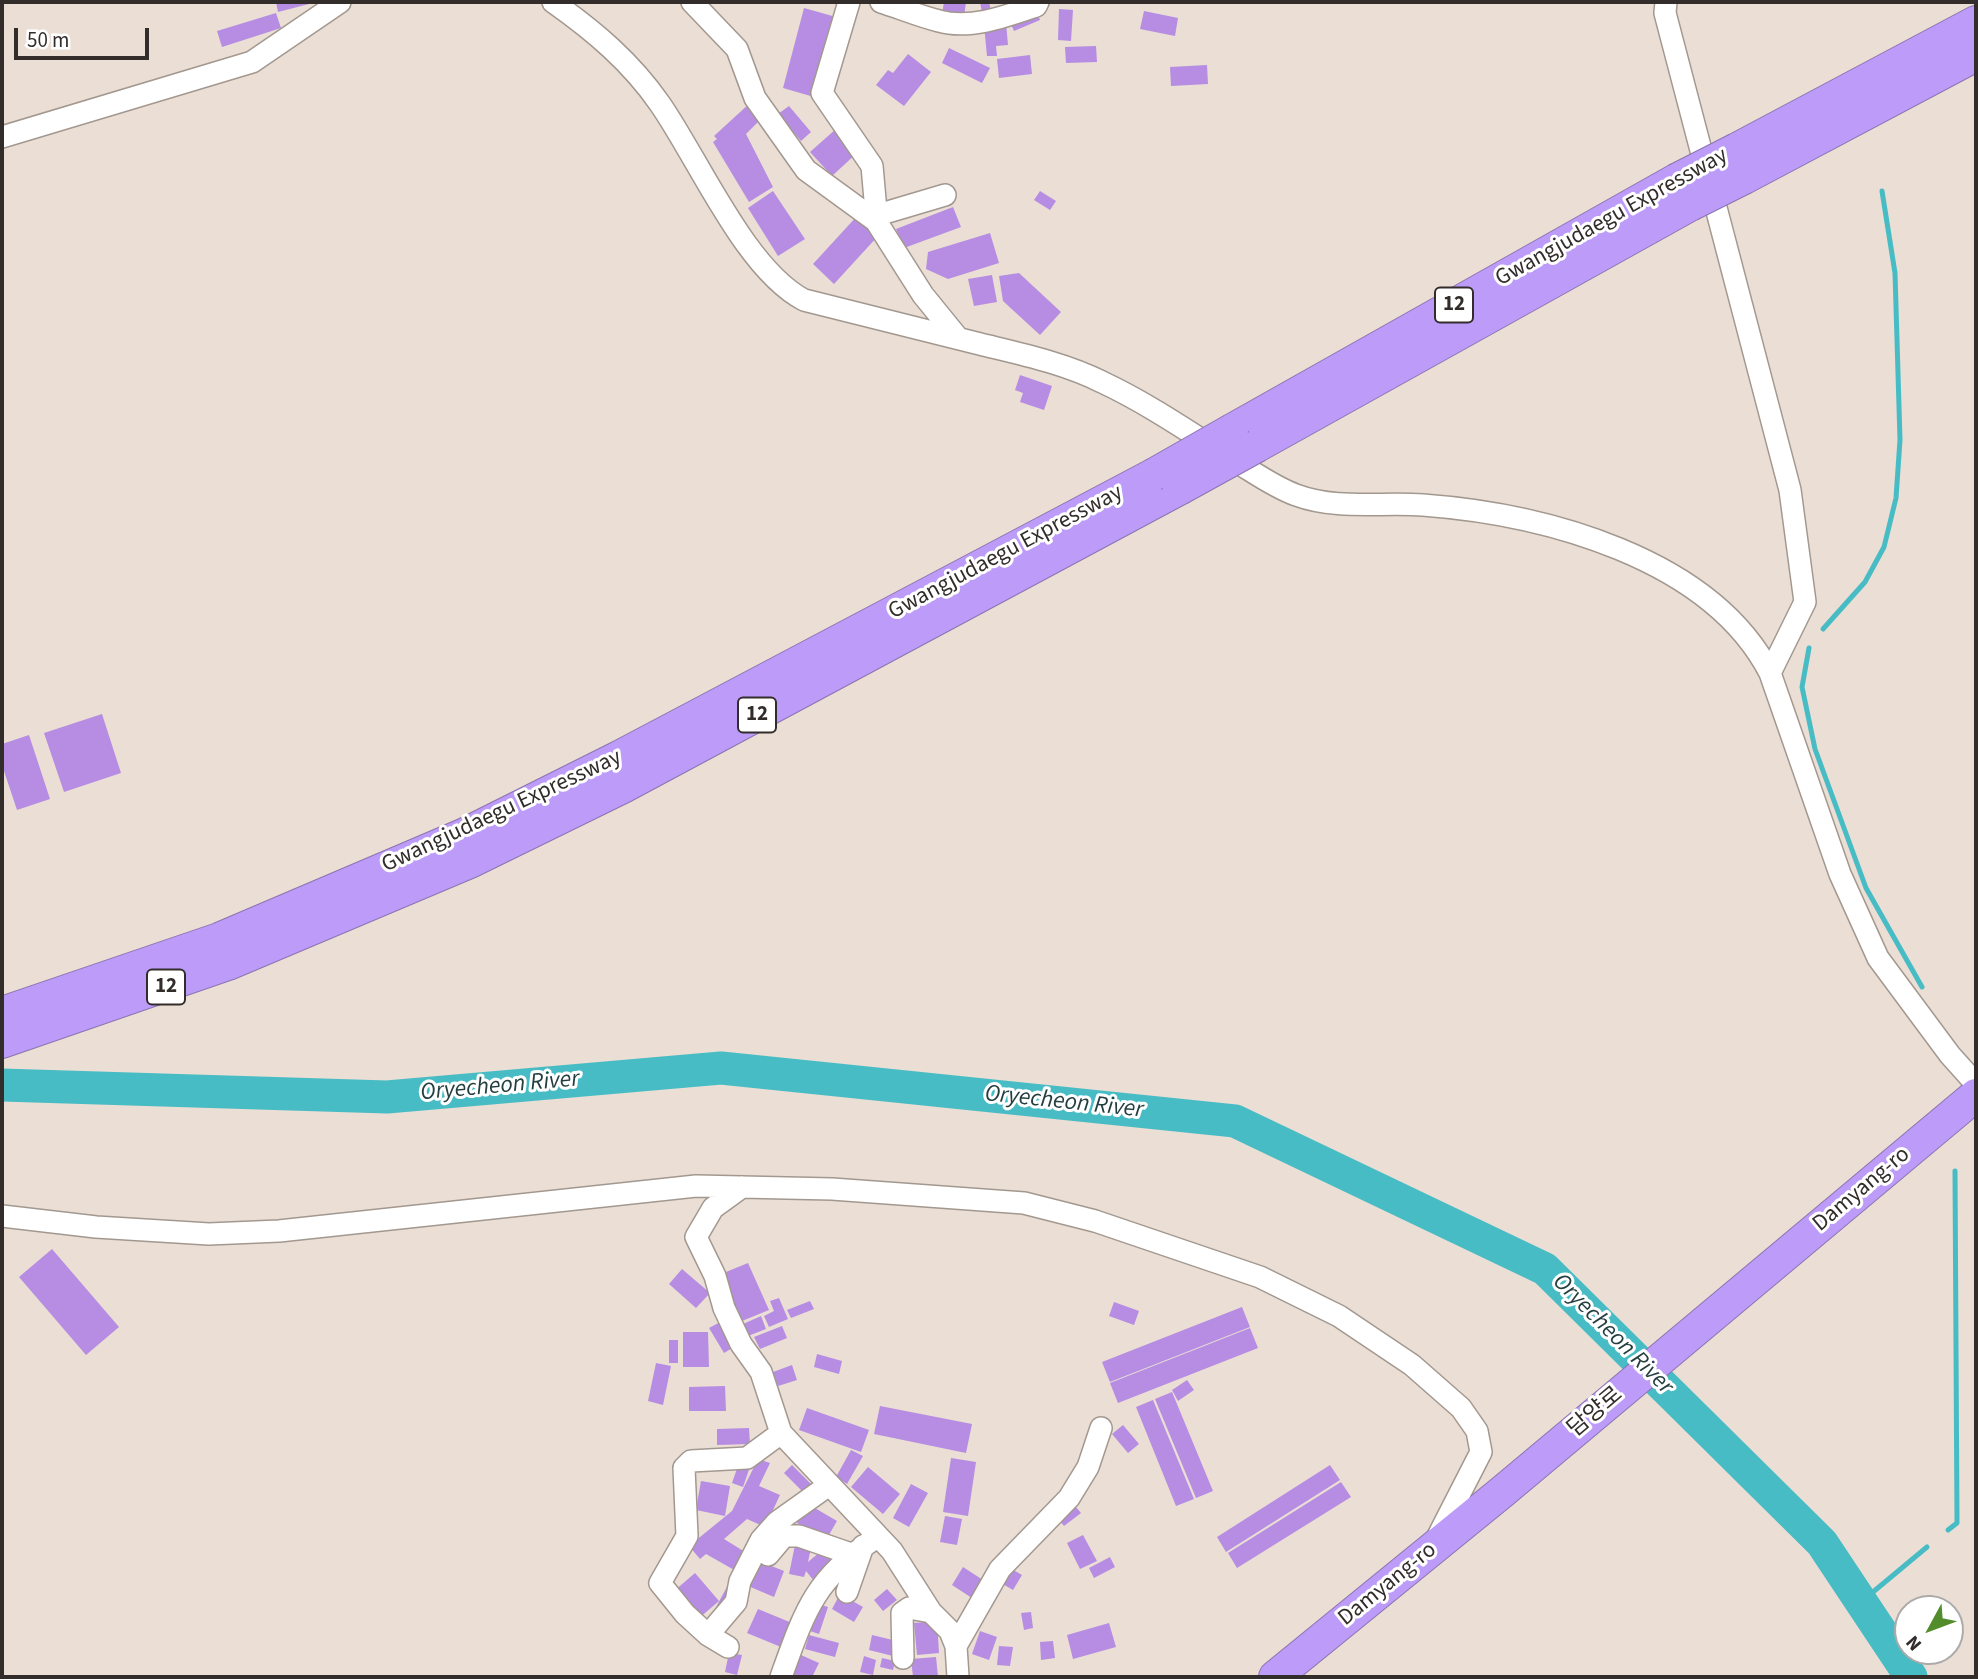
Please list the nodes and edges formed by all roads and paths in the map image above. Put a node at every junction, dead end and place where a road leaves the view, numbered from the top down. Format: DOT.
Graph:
graph roads {
  1 [pos="340,2"];
  2 [pos="553,2"];
  3 [pos="694,2"];
  4 [pos="849,2"];
  5 [pos="881,2"];
  6 [pos="1038,2"];
  7 [pos="1666,2"];
  8 [pos="1976,22"];
  9 [pos="1976,55"];
  10 [pos="2,137"];
  11 [pos="1740,163"];
  12 [pos="945,195"];
  13 [pos="871,217"];
  14 [pos="958,338"];
  15 [pos="1770,673"];
  16 [pos="318,912"];
  17 [pos="2,1013"];
  18 [pos="2,1042"];
  19 [pos="1974,1093"];
  20 [pos="742,1187"];
  21 [pos="2,1216"];
  22 [pos="1754,1281"];
  23 [pos="1101,1428"];
  24 [pos="781,1433"];
  25 [pos="829,1485"];
  26 [pos="1502,1492"];
  27 [pos="864,1546"];
  28 [pos="1432,1549"];
  29 [pos="766,1558"];
  30 [pos="847,1592"];
  31 [pos="931,1612"];
  32 [pos="708,1635"];
  33 [pos="956,1646"];
  34 [pos="728,1647"];
  35 [pos="904,1658"];
  36 [pos="955,1676"];
  37 [pos="781,1677"];
  38 [pos="1275,1677"];
  1 -- 10 [label="street"];
  2 -- 14 [label="street"];
  3 -- 13 [label="street"];
  4 -- 13 [label="street"];
  5 -- 6 [label="street"];
  7 -- 15 [label="street"];
  8 -- 11 [label="highway, Gwangjudaegu Expressway / 12"];
  9 -- 11 [label="highway, Gwangjudaegu Expressway / 12"];
  11 -- 16 [label="highway, Gwangjudaegu Expressway / 12, bridge"];
  12 -- 13 [label="street"];
  13 -- 14 [label="street"];
  14 -- 15 [label="street"];
  15 -- 19 [label="street"];
  16 -- 17 [label="highway, Gwangjudaegu Expressway / 12"];
  16 -- 18 [label="highway, Gwangjudaegu Expressway / 12"];
  19 -- 22 [label="highway, Damyang-ro"];
  20 -- 21 [label="street"];
  20 -- 24 [label="street"];
  20 -- 28 [label="street"];
  22 -- 26 [label="highway, 담양로"];
  23 -- 33 [label="street"];
  24 -- 25 [label="street"];
  24 -- 32 [label="street"];
  25 -- 27 [label="street"];
  25 -- 32 [label="street"];
  26 -- 28 [label="highway, Damyang-ro"];
  27 -- 29 [label="street"];
  27 -- 30 [label="street"];
  27 -- 31 [label="street"];
  27 -- 37 [label="street"];
  28 -- 38 [label="highway, Damyang-ro"];
  31 -- 33 [label="street"];
  31 -- 35 [label="street"];
  32 -- 34 [label="street"];
  33 -- 36 [label="street"];
}
